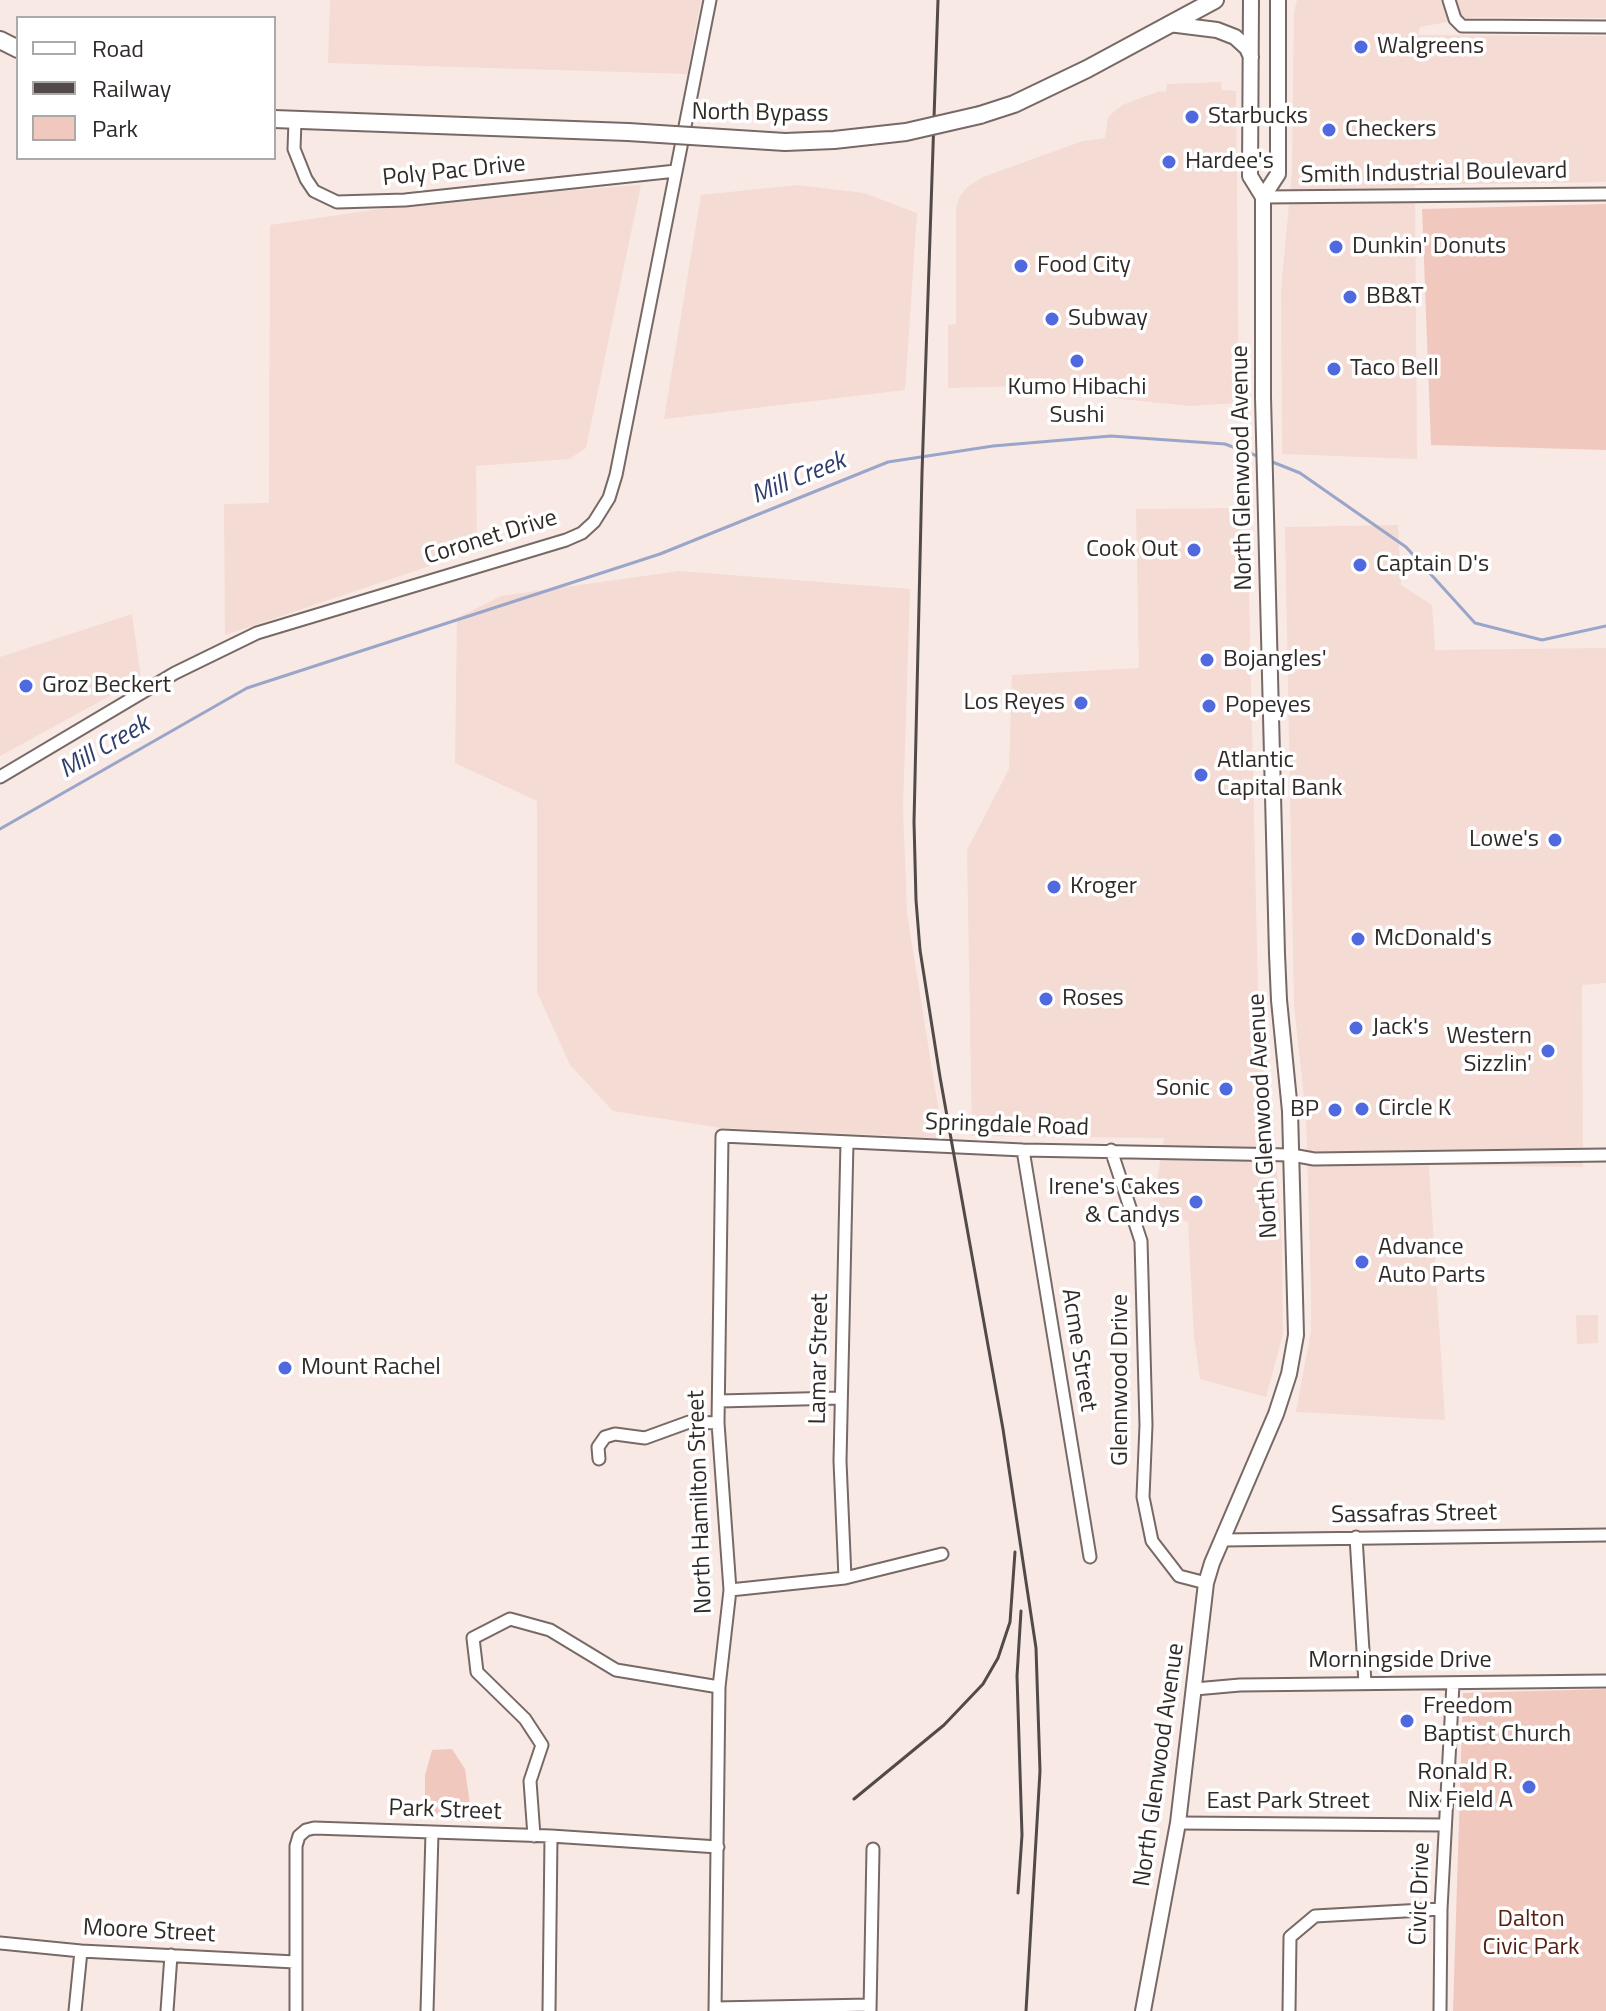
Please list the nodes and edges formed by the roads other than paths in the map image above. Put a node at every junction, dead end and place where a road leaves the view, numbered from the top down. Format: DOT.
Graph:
graph roads {
  1 [pos="710,0"];
  2 [pos="1215,0"];
  3 [pos="1251,0"];
  4 [pos="1278,0"];
  5 [pos="1449,0"];
  6 [pos="1169,23"];
  7 [pos="1606,27"];
  8 [pos="1251,57"];
  9 [pos="276,119"];
  10 [pos="295,121"];
  11 [pos="676,171"];
  12 [pos="1606,194"];
  13 [pos="1263,197"];
  14 [pos="0,777"];
  15 [pos="722,1136"];
  16 [pos="847,1142"];
  17 [pos="1023,1150"];
  18 [pos="1111,1150"];
  19 [pos="1292,1155"];
  20 [pos="1606,1155"];
  21 [pos="841,1398"];
  22 [pos="719,1401"];
  23 [pos="718,1423"];
  24 [pos="599,1459"];
  25 [pos="1606,1535"];
  26 [pos="1356,1537"];
  27 [pos="1223,1540"];
  28 [pos="942,1554"];
  29 [pos="1090,1557"];
  30 [pos="845,1578"];
  31 [pos="1206,1583"];
  32 [pos="730,1590"];
  33 [pos="1606,1681"];
  34 [pos="1365,1683"];
  35 [pos="1453,1683"];
  36 [pos="719,1687"];
  37 [pos="1195,1689"];
  38 [pos="1178,1823"];
  39 [pos="1445,1825"];
  40 [pos="432,1833"];
  41 [pos="534,1836"];
  42 [pos="551,1836"];
  43 [pos="718,1847"];
  44 [pos="873,1849"];
  45 [pos="1441,1909"];
  46 [pos="0,1943"];
  47 [pos="81,1951"];
  48 [pos="171,1955"];
  49 [pos="295,1962"];
  50 [pos="870,2008"];
  51 [pos="715,2010"];
  52 [pos="75,2011"];
  53 [pos="167,2011"];
  54 [pos="296,2011"];
  55 [pos="427,2011"];
  56 [pos="549,2011"];
  57 [pos="1143,2011"];
  58 [pos="1289,2011"];
  59 [pos="1440,2011"];
  1 -- 11 [label="street, Coronet Drive"];
  2 -- 6 [label="highway, North Bypass"];
  3 -- 8 [label="main road, North Glenwood Avenue"];
  4 -- 13 [label="main road, North Glenwood Avenue"];
  5 -- 7 [label="street"];
  6 -- 8 [label="main road"];
  6 -- 10 [label="highway, North Bypass, bridge"];
  8 -- 13 [label="main road, North Glenwood Avenue"];
  9 -- 10 [label="highway, North Bypass"];
  10 -- 11 [label="street, Poly Pac Drive"];
  11 -- 14 [label="street, Coronet Drive"];
  12 -- 13 [label="street, Smith Industrial Boulevard"];
  13 -- 19 [label="main road, North Glenwood Avenue"];
  15 -- 16 [label="street, Springdale Road"];
  15 -- 22 [label="street, North Hamilton Street"];
  16 -- 17 [label="street, Springdale Road"];
  16 -- 21 [label="street, Lamar Street"];
  17 -- 18 [label="street, Springdale Road"];
  17 -- 29 [label="street, Acme Street"];
  18 -- 19 [label="street, Springdale Road"];
  18 -- 31 [label="street, Glennwood Drive"];
  19 -- 20 [label="street, Springdale Road"];
  19 -- 27 [label="main road, North Glenwood Avenue"];
  21 -- 22 [label="street"];
  21 -- 30 [label="street, Lamar Street"];
  22 -- 23 [label="street, North Hamilton Street"];
  23 -- 24 [label="street"];
  23 -- 32 [label="street, North Hamilton Street"];
  25 -- 26 [label="street, Sassafras Street"];
  26 -- 27 [label="street, Sassafras Street"];
  26 -- 34 [label="street"];
  27 -- 31 [label="main road, North Glenwood Avenue"];
  28 -- 30 [label="street"];
  30 -- 32 [label="street"];
  31 -- 37 [label="main road, North Glenwood Avenue"];
  32 -- 36 [label="street, North Hamilton Street"];
  33 -- 35 [label="street, Morningside Drive"];
  34 -- 35 [label="street, Morningside Drive"];
  34 -- 37 [label="street, Morningside Drive"];
  35 -- 39 [label="street, Civic Drive"];
  36 -- 41 [label="street"];
  36 -- 43 [label="street, North Hamilton Street"];
  37 -- 38 [label="main road, North Glenwood Avenue"];
  38 -- 39 [label="street, East Park Street"];
  38 -- 57 [label="main road, North Glenwood Avenue"];
  39 -- 45 [label="street, Civic Drive"];
  40 -- 41 [label="street, Park Street"];
  40 -- 49 [label="street, Park Street"];
  40 -- 55 [label="street"];
  41 -- 42 [label="street, Park Street"];
  42 -- 43 [label="street, Park Street"];
  42 -- 56 [label="street"];
  43 -- 51 [label="street, North Hamilton Street"];
  44 -- 50 [label="street"];
  45 -- 58 [label="street"];
  45 -- 59 [label="street, Civic Drive"];
  46 -- 47 [label="street, Moore Street"];
  47 -- 48 [label="street, Moore Street"];
  47 -- 52 [label="street"];
  48 -- 49 [label="street, Moore Street"];
  48 -- 53 [label="street"];
  49 -- 54 [label="street"];
  50 -- 51 [label="street"];
}
